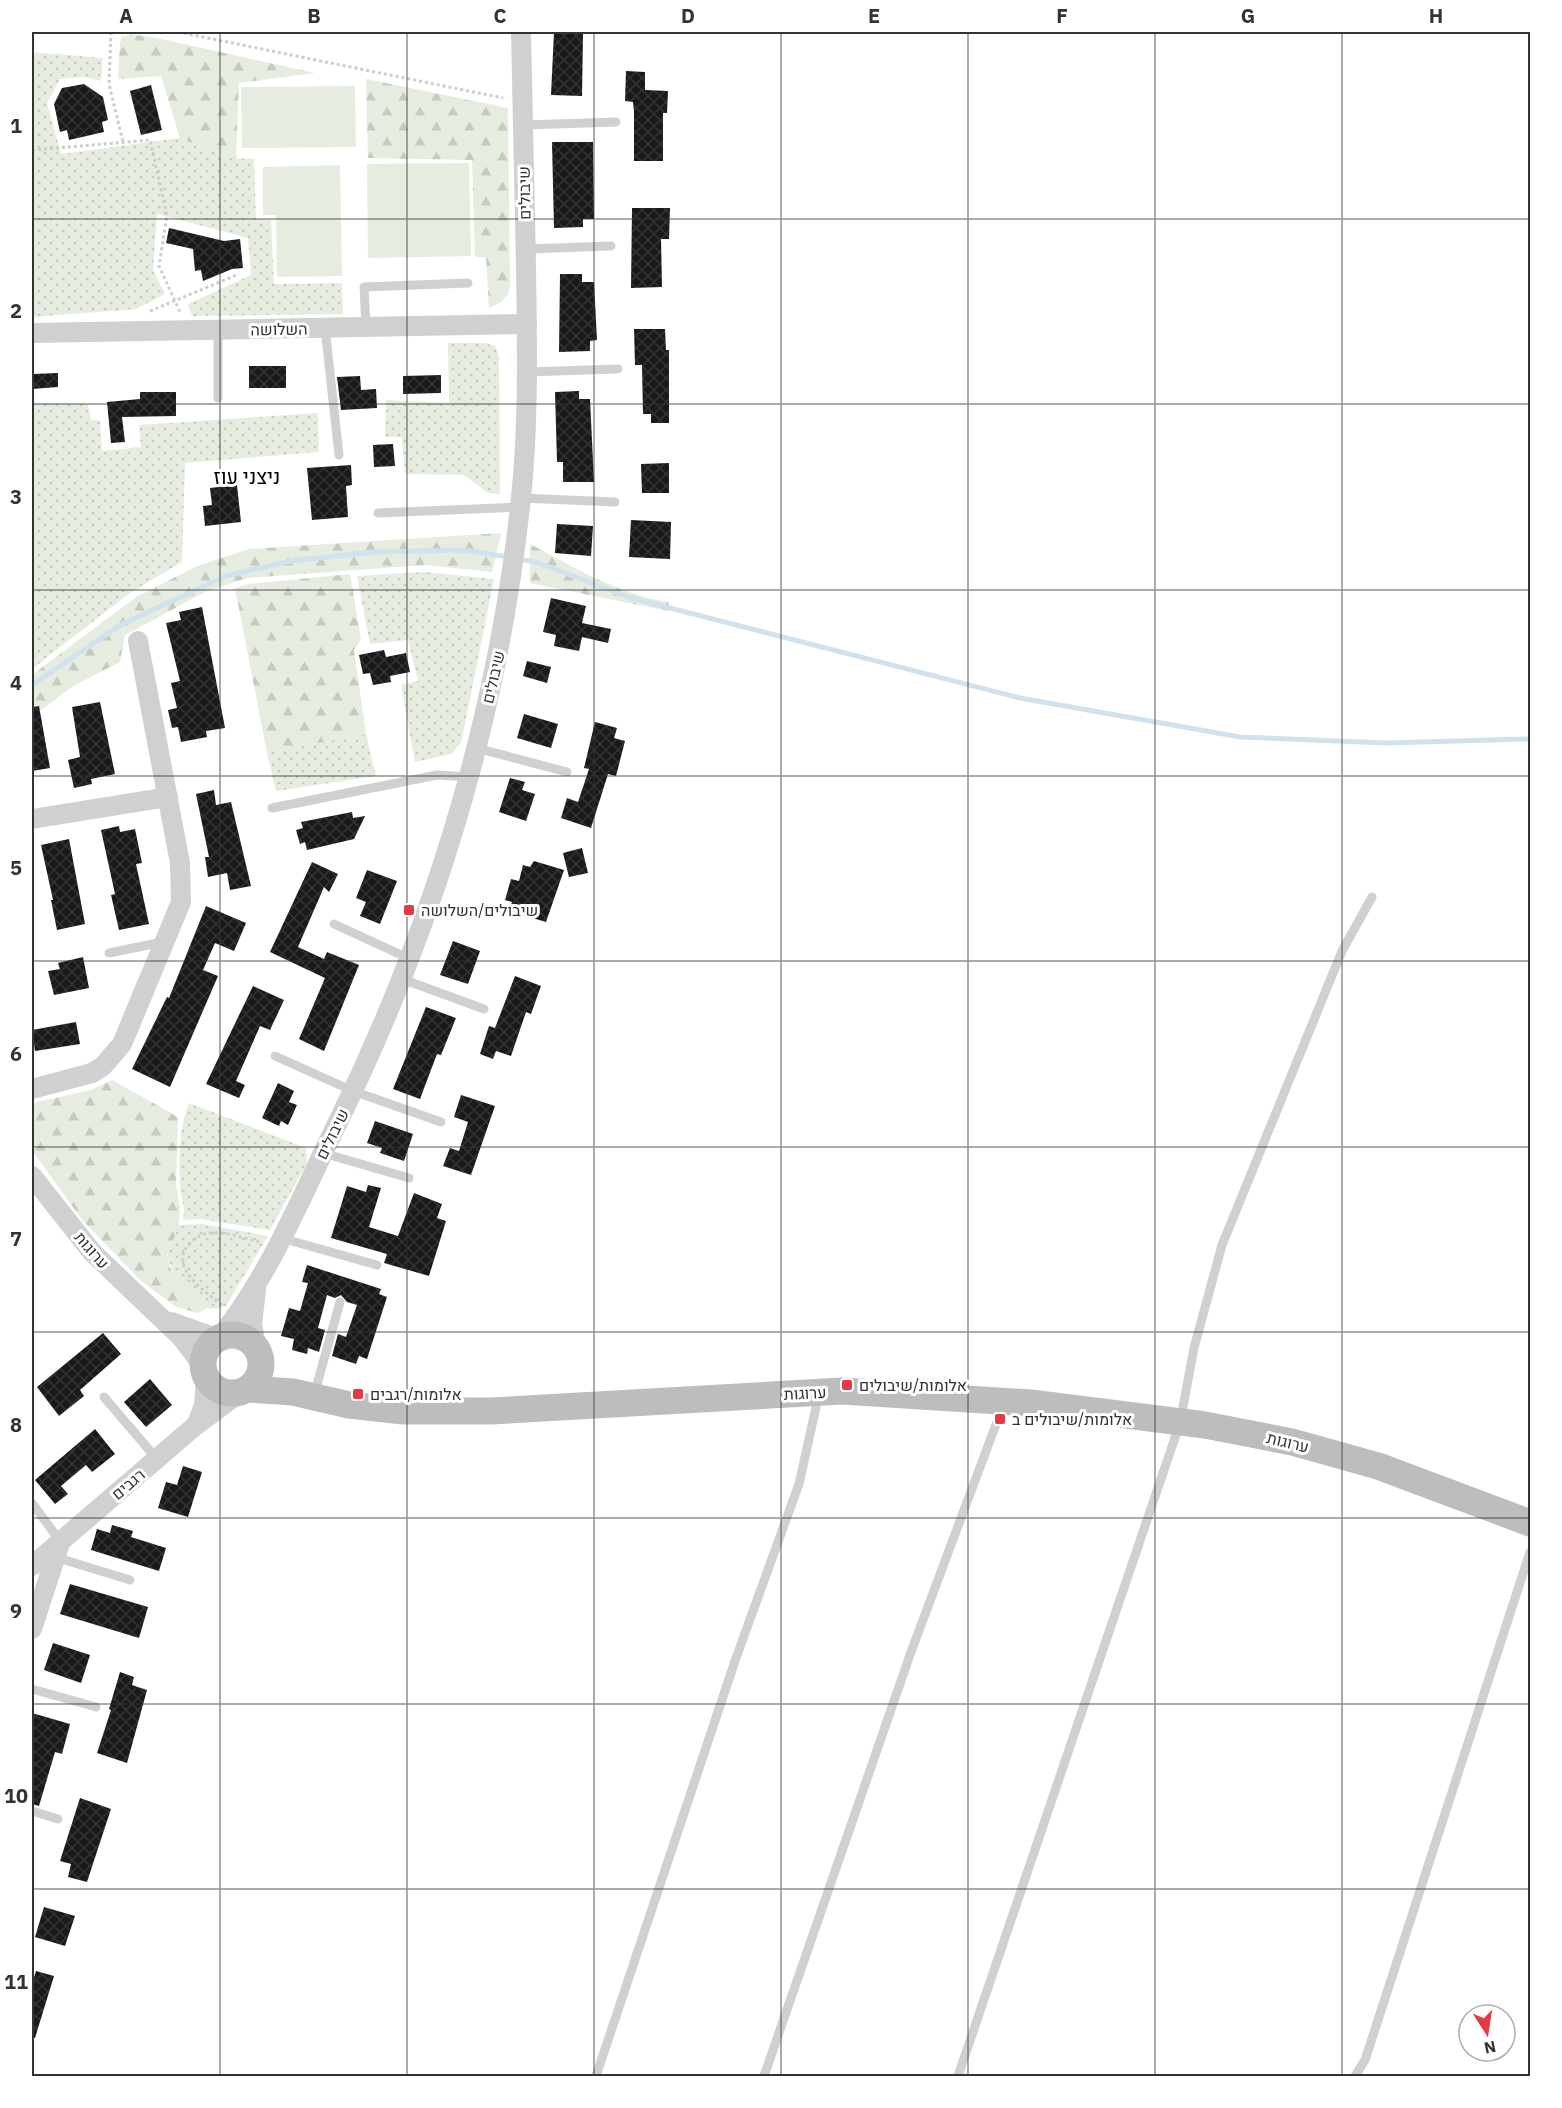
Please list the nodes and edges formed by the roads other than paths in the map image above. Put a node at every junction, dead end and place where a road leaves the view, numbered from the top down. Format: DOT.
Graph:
graph roads {
  1 [pos="521,32"];
  2 [pos="616,122"];
  3 [pos="523,125"];
  4 [pos="611,246"];
  5 [pos="526,249"];
  6 [pos="468,283"];
  7 [pos="527,324"];
  8 [pos="366,327"];
  9 [pos="325,328"];
  10 [pos="218,330"];
  11 [pos="32,333"];
  12 [pos="618,369"];
  13 [pos="526,372"];
  14 [pos="218,398"];
  15 [pos="339,455"];
  16 [pos="521,502"];
  17 [pos="615,502"];
  18 [pos="378,513"];
  19 [pos="138,641"];
  20 [pos="476,748"];
  21 [pos="567,772"];
  22 [pos="469,777"];
  23 [pos="168,797"];
  24 [pos="272,808"];
  25 [pos="32,819"];
  26 [pos="1372,897"];
  27 [pos="334,924"];
  28 [pos="166,942"];
  29 [pos="109,953"];
  30 [pos="410,959"];
  31 [pos="402,979"];
  32 [pos="484,1009"];
  33 [pos="275,1056"];
  34 [pos="32,1089"];
  35 [pos="353,1091"];
  36 [pos="441,1122"];
  37 [pos="323,1153"];
  38 [pos="32,1176"];
  39 [pos="409,1178"];
  40 [pos="278,1242"];
  41 [pos="376,1265"];
  42 [pos="259,1278"];
  43 [pos="340,1302"];
  44 [pos="160,1317"];
  45 [pos="224,1330"];
  46 [pos="258,1350"];
  47 [pos="204,1371"];
  48 [pos="245,1390"];
  49 [pos="819,1391"];
  50 [pos="316,1395"];
  51 [pos="104,1397"];
  52 [pos="1005,1400"];
  53 [pos="1179,1423"];
  54 [pos="195,1426"];
  55 [pos="157,1460"];
  56 [pos="32,1503"];
  57 [pos="1530,1523"];
  58 [pos="58,1549"];
  59 [pos="1530,1552"];
  60 [pos="32,1566"];
  61 [pos="130,1580"];
  62 [pos="36,1595"];
  63 [pos="32,1629"];
  64 [pos="32,1689"];
  65 [pos="96,1707"];
  66 [pos="32,1811"];
  67 [pos="58,1819"];
  68 [pos="596,2076"];
  69 [pos="764,2076"];
  70 [pos="958,2076"];
  71 [pos="1355,2076"];
  1 -- 3 [label="street, שיבולים"];
  2 -- 3 [label="lane"];
  3 -- 5 [label="street, שיבולים"];
  4 -- 5 [label="lane"];
  5 -- 7 [label="street, שיבולים"];
  6 -- 8 [label="lane"];
  7 -- 8 [label="street, השלושה"];
  7 -- 13 [label="street, שיבולים"];
  8 -- 9 [label="street, השלושה"];
  9 -- 10 [label="street, השלושה"];
  9 -- 15 [label="lane"];
  10 -- 11 [label="street, השלושה"];
  10 -- 14 [label="lane"];
  12 -- 13 [label="lane"];
  13 -- 16 [label="street, שיבולים"];
  16 -- 17 [label="lane"];
  16 -- 18 [label="lane"];
  16 -- 20 [label="street, שיבולים"];
  19 -- 23 [label="street"];
  20 -- 21 [label="lane"];
  20 -- 22 [label="street, שיבולים"];
  22 -- 24 [label="lane"];
  22 -- 30 [label="street, שיבולים"];
  23 -- 25 [label="street"];
  23 -- 28 [label="street"];
  26 -- 53 [label="lane"];
  27 -- 30 [label="lane"];
  28 -- 29 [label="lane"];
  28 -- 34 [label="street"];
  30 -- 31 [label="street, שיבולים"];
  31 -- 32 [label="lane"];
  31 -- 35 [label="street, שיבולים"];
  33 -- 35 [label="lane"];
  35 -- 36 [label="lane"];
  35 -- 37 [label="street, שיבולים"];
  37 -- 39 [label="lane"];
  37 -- 40 [label="street, שיבולים"];
  38 -- 44 [label="street, ערוגות"];
  40 -- 41 [label="lane"];
  40 -- 42 [label="street, שיבולים"];
  42 -- 45 [label="street, שיבולים"];
  42 -- 46 [label="street, שיבולים"];
  43 -- 50 [label="lane"];
  44 -- 45 [label="street, ערוגות"];
  44 -- 47 [label="street, ערוגות"];
  45 -- 46 [label="street"];
  45 -- 47 [label="street"];
  46 -- 48 [label="street"];
  46 -- 50 [label="street, ערוגות"];
  47 -- 48 [label="street"];
  47 -- 54 [label="street, רגבים"];
  48 -- 50 [label="street, ערוגות"];
  48 -- 54 [label="street, רגבים"];
  49 -- 50 [label="street, ערוגות"];
  49 -- 52 [label="street, ערוגות"];
  49 -- 68 [label="lane"];
  51 -- 55 [label="lane"];
  52 -- 53 [label="street, ערוגות"];
  52 -- 69 [label="lane"];
  53 -- 57 [label="street, ערוגות"];
  53 -- 70 [label="lane"];
  54 -- 55 [label="street, רגבים"];
  55 -- 58 [label="street, רגבים"];
  56 -- 58 [label="lane"];
  58 -- 60 [label="street, רגבים"];
  58 -- 61 [label="lane"];
  58 -- 62 [label="street"];
  59 -- 71 [label="lane"];
  62 -- 63 [label="street"];
  64 -- 65 [label="lane"];
  66 -- 67 [label="lane"];
}
